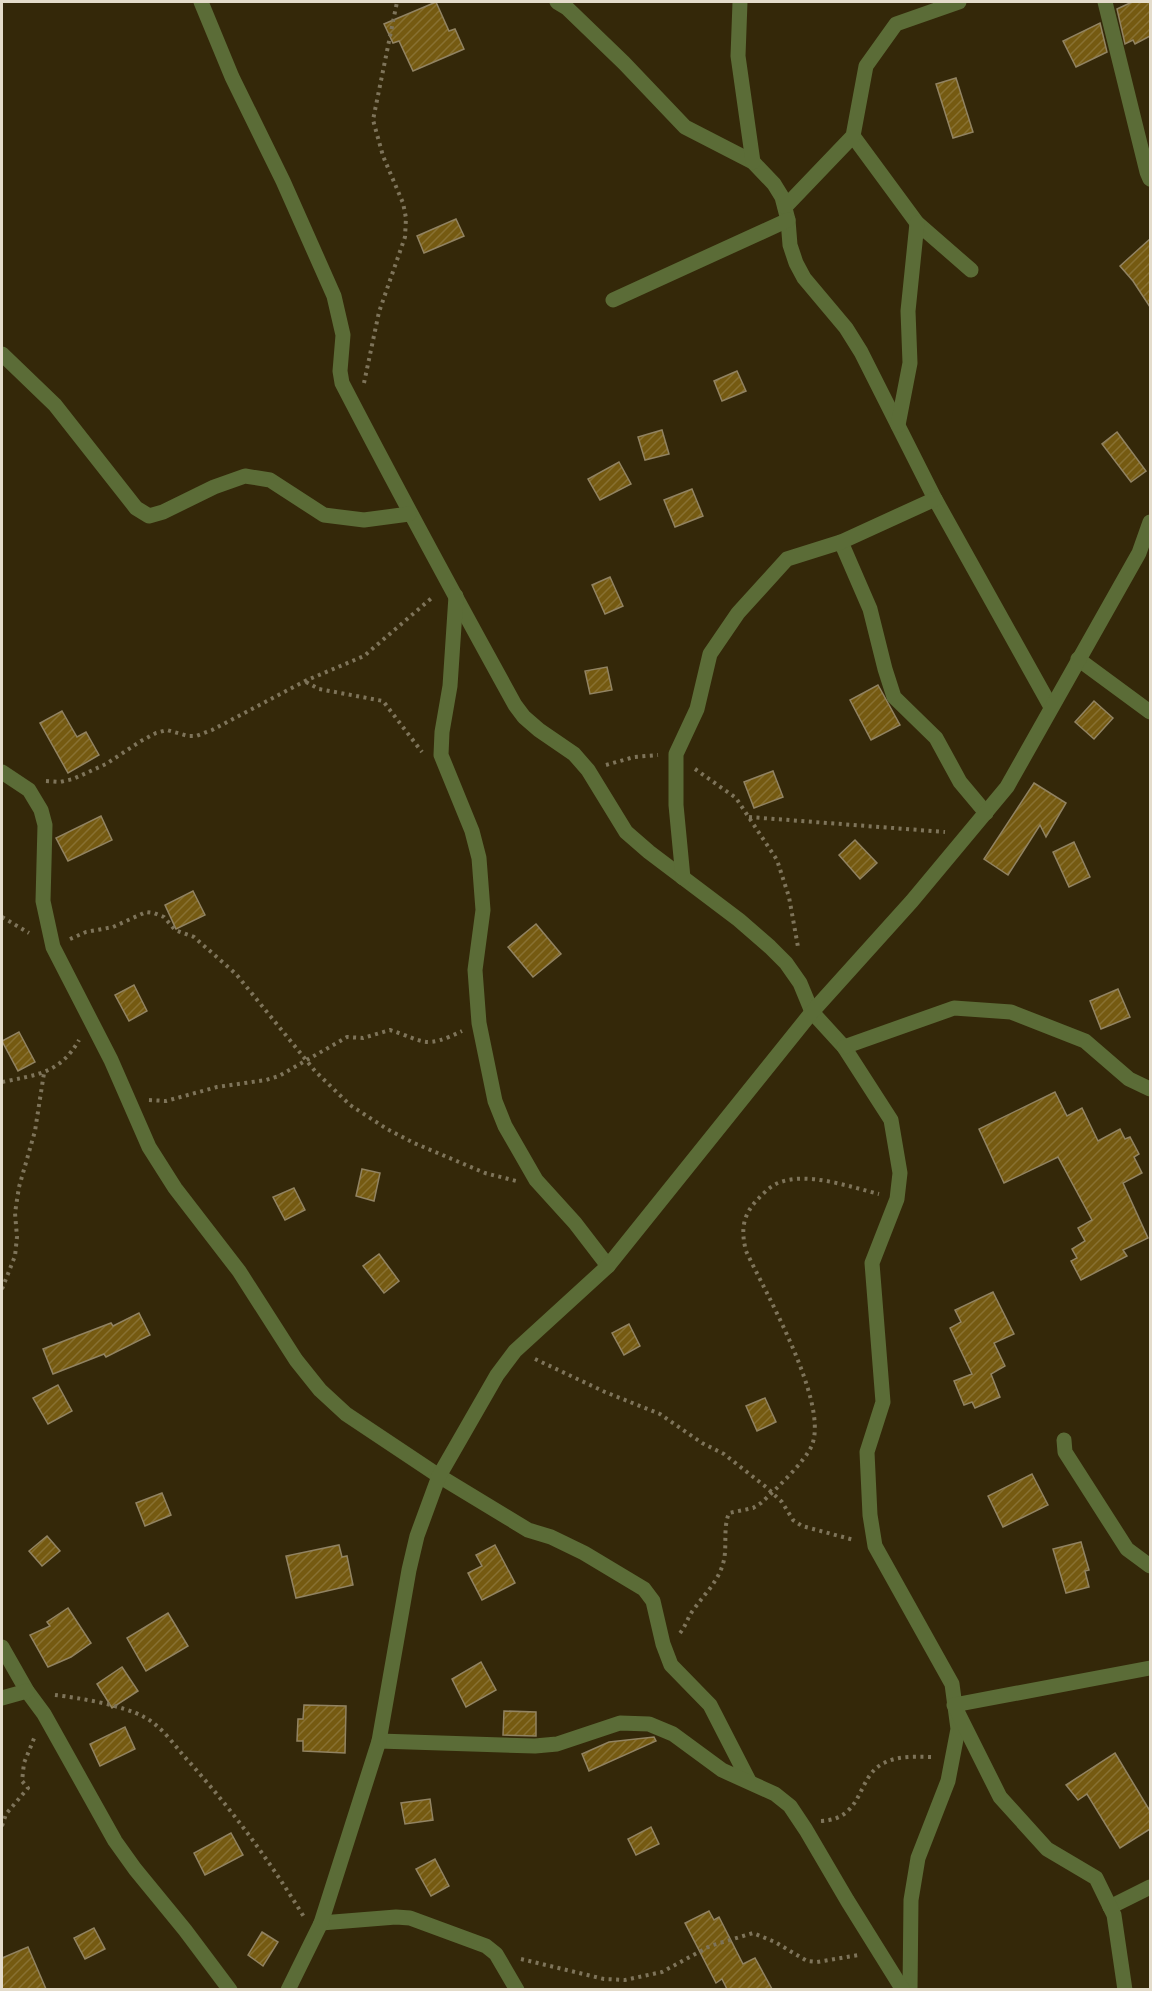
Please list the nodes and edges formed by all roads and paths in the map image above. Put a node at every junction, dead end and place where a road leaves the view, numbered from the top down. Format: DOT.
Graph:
graph roads {
  1 [pos="201,2"];
  2 [pos="397,2"];
  3 [pos="556,2"];
  4 [pos="740,2"];
  5 [pos="959,2"];
  6 [pos="1105,2"];
  7 [pos="853,136"];
  8 [pos="753,162"];
  9 [pos="1150,179"];
  10 [pos="787,214"];
  11 [pos="917,223"];
  12 [pos="971,270"];
  13 [pos="614,300"];
  14 [pos="2,354"];
  15 [pos="357,413"];
  16 [pos="898,425"];
  17 [pos="935,499"];
  18 [pos="409,513"];
  19 [pos="1150,522"];
  20 [pos="841,542"];
  21 [pos="453,590"];
  22 [pos="1078,659"];
  23 [pos="305,681"];
  24 [pos="1051,707"];
  25 [pos="1150,712"];
  26 [pos="676,759"];
  27 [pos="447,770"];
  28 [pos="588,770"];
  29 [pos="2,772"];
  30 [pos="38,782"];
  31 [pos="986,813"];
  32 [pos="749,817"];
  33 [pos="968,834"];
  34 [pos="683,878"];
  35 [pos="53,947"];
  36 [pos="798,948"];
  37 [pos="812,1012"];
  38 [pos="89,1017"];
  39 [pos="479,1023"];
  40 [pos="844,1047"];
  41 [pos="306,1059"];
  42 [pos="44,1073"];
  43 [pos="2,1082"];
  44 [pos="1150,1089"];
  45 [pos="126,1094"];
  46 [pos="537,1180"];
  47 [pos="897,1199"];
  48 [pos="608,1266"];
  49 [pos="2,1289"];
  50 [pos="515,1351"];
  51 [pos="1064,1440"];
  52 [pos="439,1476"];
  53 [pos="771,1492"];
  54 [pos="875,1546"];
  55 [pos="1150,1566"];
  56 [pos="2,1647"];
  57 [pos="666,1654"];
  58 [pos="1150,1668"];
  59 [pos="27,1691"];
  60 [pos="2,1698"];
  61 [pos="954,1705"];
  62 [pos="44,1714"];
  63 [pos="379,1741"];
  64 [pos="954,1756"];
  65 [pos="749,1781"];
  66 [pos="795,1813"];
  67 [pos="2,1826"];
  68 [pos="1150,1887"];
  69 [pos="1110,1907"];
  70 [pos="318,1929"];
  71 [pos="496,1954"];
  72 [pos="881,1954"];
  73 [pos="230,1989"];
  74 [pos="288,1989"];
  75 [pos="517,1989"];
  76 [pos="903,1989"];
  77 [pos="910,1989"];
  78 [pos="1125,1989"];
  1 -- 15 [label="street"];
  2 -- 15 [label="path"];
  3 -- 8 [label="street"];
  4 -- 8 [label="street"];
  5 -- 7 [label="street"];
  6 -- 9 [label="street"];
  7 -- 10 [label="street"];
  7 -- 11 [label="street"];
  8 -- 10 [label="street"];
  10 -- 13 [label="street"];
  10 -- 16 [label="street"];
  11 -- 12 [label="street"];
  11 -- 16 [label="street"];
  14 -- 18 [label="street"];
  15 -- 18 [label="street"];
  16 -- 17 [label="street"];
  17 -- 20 [label="street"];
  17 -- 24 [label="street"];
  18 -- 21 [label="street"];
  19 -- 22 [label="street"];
  20 -- 26 [label="street"];
  20 -- 31 [label="street"];
  21 -- 23 [label="path"];
  21 -- 27 [label="street"];
  21 -- 28 [label="street"];
  22 -- 24 [label="street"];
  22 -- 25 [label="street"];
  23 -- 27 [label="path"];
  23 -- 30 [label="path"];
  24 -- 31 [label="street"];
  26 -- 28 [label="path"];
  26 -- 32 [label="path"];
  26 -- 34 [label="street"];
  27 -- 39 [label="street"];
  28 -- 34 [label="street"];
  29 -- 35 [label="street"];
  31 -- 33 [label="street"];
  32 -- 33 [label="path"];
  32 -- 36 [label="path"];
  33 -- 37 [label="street"];
  34 -- 37 [label="street"];
  35 -- 38 [label="street"];
  35 -- 41 [label="path"];
  37 -- 40 [label="street"];
  37 -- 48 [label="street"];
  38 -- 42 [label="path"];
  38 -- 45 [label="street"];
  39 -- 41 [label="path"];
  39 -- 46 [label="street"];
  40 -- 44 [label="street"];
  40 -- 47 [label="street"];
  41 -- 45 [label="path"];
  41 -- 46 [label="path"];
  42 -- 43 [label="path"];
  42 -- 49 [label="path"];
  45 -- 52 [label="street"];
  46 -- 48 [label="street"];
  47 -- 53 [label="path"];
  47 -- 54 [label="street"];
  48 -- 50 [label="street"];
  50 -- 52 [label="street"];
  50 -- 53 [label="path"];
  51 -- 55 [label="street"];
  52 -- 57 [label="street"];
  52 -- 63 [label="street"];
  53 -- 54 [label="path"];
  53 -- 57 [label="path"];
  54 -- 61 [label="street"];
  56 -- 59 [label="street"];
  57 -- 65 [label="street"];
  58 -- 61 [label="street"];
  59 -- 60 [label="street"];
  59 -- 62 [label="street"];
  59 -- 70 [label="path"];
  61 -- 64 [label="street"];
  61 -- 69 [label="street"];
  62 -- 67 [label="path"];
  62 -- 73 [label="street"];
  63 -- 65 [label="street"];
  63 -- 70 [label="street"];
  64 -- 66 [label="path"];
  64 -- 77 [label="street"];
  65 -- 66 [label="street"];
  66 -- 72 [label="street"];
  68 -- 69 [label="street"];
  69 -- 78 [label="street"];
  70 -- 71 [label="street"];
  70 -- 74 [label="street"];
  71 -- 72 [label="path"];
  71 -- 75 [label="street"];
  72 -- 76 [label="street"];
}
